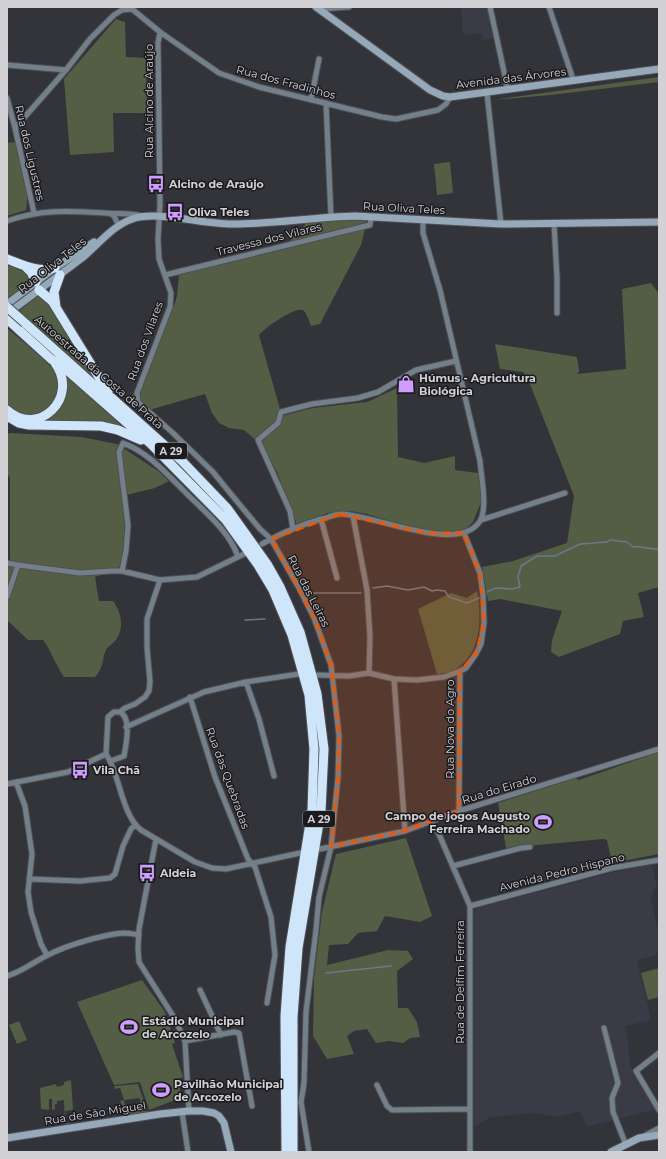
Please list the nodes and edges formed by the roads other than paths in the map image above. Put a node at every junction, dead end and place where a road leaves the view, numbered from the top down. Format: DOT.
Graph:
graph roads {
  1 [pos="349,7"];
  2 [pos="490,7"];
  3 [pos="549,7"];
  4 [pos="132,8"];
  5 [pos="318,8"];
  6 [pos="339,8"];
  7 [pos="334,20"];
  8 [pos="160,32"];
  9 [pos="319,59"];
  10 [pos="7,65"];
  11 [pos="659,69"];
  12 [pos="66,70"];
  13 [pos="572,76"];
  14 [pos="508,90"];
  15 [pos="487,92"];
  16 [pos="450,97"];
  17 [pos="7,98"];
  18 [pos="311,100"];
  19 [pos="326,103"];
  20 [pos="8,108"];
  21 [pos="15,128"];
  22 [pos="34,213"];
  23 [pos="114,213"];
  24 [pos="148,217"];
  25 [pos="159,217"];
  26 [pos="331,217"];
  27 [pos="372,217"];
  28 [pos="423,220"];
  29 [pos="7,221"];
  30 [pos="659,222"];
  31 [pos="554,223"];
  32 [pos="121,224"];
  33 [pos="501,224"];
  34 [pos="7,259"];
  35 [pos="24,265"];
  36 [pos="58,271"];
  37 [pos="164,275"];
  38 [pos="37,287"];
  39 [pos="7,306"];
  40 [pos="56,309"];
  41 [pos="557,313"];
  42 [pos="7,314"];
  43 [pos="7,319"];
  44 [pos="21,325"];
  45 [pos="51,359"];
  46 [pos="456,361"];
  47 [pos="112,398"];
  48 [pos="7,410"];
  49 [pos="7,416"];
  50 [pos="150,443"];
  51 [pos="565,493"];
  52 [pos="353,516"];
  53 [pos="321,519"];
  54 [pos="480,520"];
  55 [pos="293,529"];
  56 [pos="464,533"];
  57 [pos="271,539"];
  58 [pos="262,544"];
  59 [pos="244,554"];
  60 [pos="238,558"];
  61 [pos="7,563"];
  62 [pos="18,565"];
  63 [pos="122,571"];
  64 [pos="337,578"];
  65 [pos="160,580"];
  66 [pos="7,597"];
  67 [pos="460,671"];
  68 [pos="369,673"];
  69 [pos="298,674"];
  70 [pos="318,675"];
  71 [pos="333,676"];
  72 [pos="394,679"];
  73 [pos="246,682"];
  74 [pos="190,697"];
  75 [pos="120,712"];
  76 [pos="126,727"];
  77 [pos="659,749"];
  78 [pos="106,754"];
  79 [pos="111,761"];
  80 [pos="274,776"];
  81 [pos="16,782"];
  82 [pos="7,784"];
  83 [pos="459,812"];
  84 [pos="431,821"];
  85 [pos="135,826"];
  86 [pos="405,831"];
  87 [pos="156,839"];
  88 [pos="331,847"];
  89 [pos="530,847"];
  90 [pos="320,849"];
  91 [pos="300,854"];
  92 [pos="659,860"];
  93 [pos="251,863"];
  94 [pos="453,866"];
  95 [pos="29,879"];
  96 [pos="470,906"];
  97 [pos="139,935"];
  98 [pos="47,955"];
  99 [pos="7,976"];
  100 [pos="200,990"];
  101 [pos="267,1003"];
  102 [pos="604,1028"];
  103 [pos="221,1035"];
  104 [pos="185,1042"];
  105 [pos="659,1052"];
  106 [pos="377,1085"];
  107 [pos="252,1106"];
  108 [pos="470,1109"];
  109 [pos="659,1110"];
  110 [pos="186,1112"];
  111 [pos="659,1128"];
  112 [pos="659,1135"];
  113 [pos="7,1138"];
  114 [pos="640,1138"];
  115 [pos="626,1145"];
  116 [pos="188,1152"];
  117 [pos="231,1152"];
  118 [pos="286,1152"];
  119 [pos="293,1152"];
  120 [pos="309,1152"];
  121 [pos="470,1152"];
  122 [pos="613,1152"];
  1 -- 6 [label="street"];
  2 -- 14 [label="street"];
  3 -- 13 [label="street"];
  4 -- 8 [label="street, Rua dos Fradinhos"];
  4 -- 12 [label="street, Rua dos Fradinhos"];
  5 -- 6 [label="street"];
  5 -- 7 [label="main road, Avenida das Árvores"];
  6 -- 7 [label="street"];
  7 -- 16 [label="main road, Avenida das Árvores"];
  8 -- 18 [label="street, Rua dos Fradinhos"];
  8 -- 25 [label="street, Rua Alcino de Araújo"];
  9 -- 18 [label="street"];
  10 -- 12 [label="street"];
  11 -- 14 [label="main road, Avenida das Árvores"];
  12 -- 21 [label="street, Rua dos Fradinhos"];
  14 -- 15 [label="main road, Avenida das Árvores"];
  15 -- 16 [label="main road, Avenida das Árvores"];
  15 -- 33 [label="street"];
  16 -- 19 [label="street, Rua dos Fradinhos"];
  17 -- 20 [label="street, Rua dos Ligustres"];
  18 -- 19 [label="street, Rua dos Fradinhos"];
  19 -- 26 [label="street"];
  20 -- 21 [label="street, Rua dos Ligustres"];
  21 -- 22 [label="street, Rua dos Ligustres"];
  22 -- 23 [label="street, Rua Oliva Teles"];
  22 -- 29 [label="street, Rua Oliva Teles"];
  23 -- 24 [label="street, Rua Oliva Teles"];
  23 -- 32 [label="street"];
  24 -- 25 [label="main road, Rua Oliva Teles"];
  24 -- 32 [label="main road, Rua Oliva Teles"];
  25 -- 26 [label="main road, Rua Oliva Teles"];
  25 -- 37 [label="street, Rua dos Vilares"];
  26 -- 27 [label="main road, Rua Oliva Teles"];
  27 -- 28 [label="main road, Rua Oliva Teles"];
  27 -- 37 [label="street, Travessa dos Vilares"];
  28 -- 33 [label="main road, Rua Oliva Teles"];
  28 -- 46 [label="street"];
  30 -- 31 [label="main road, Rua Oliva Teles"];
  31 -- 33 [label="main road, Rua Oliva Teles"];
  31 -- 41 [label="street"];
  32 -- 36 [label="main road, Rua Oliva Teles"];
  34 -- 35 [label="highway"];
  35 -- 36 [label="highway"];
  35 -- 38 [label="highway"];
  36 -- 38 [label="main road, Rua Oliva Teles"];
  36 -- 40 [label="highway"];
  37 -- 57 [label="street, Rua dos Vilares"];
  38 -- 39 [label="main road, Rua Oliva Teles"];
  38 -- 40 [label="highway"];
  38 -- 42 [label="main road, Rua Oliva Teles"];
  39 -- 44 [label="highway, Autoestrada da Costa de Prata / A 29, bridge"];
  40 -- 47 [label="highway"];
  43 -- 44 [label="highway, Autoestrada da Costa de Prata / A 29"];
  44 -- 45 [label="highway, Autoestrada da Costa de Prata / A 29"];
  44 -- 47 [label="highway, Autoestrada da Costa de Prata / A 29"];
  45 -- 48 [label="highway"];
  45 -- 50 [label="highway, Autoestrada da Costa de Prata / A 29"];
  46 -- 54 [label="street"];
  46 -- 55 [label="street"];
  47 -- 119 [label="highway, Autoestrada da Costa de Prata / A 29"];
  49 -- 50 [label="highway"];
  50 -- 118 [label="highway, Autoestrada da Costa de Prata / A 29"];
  51 -- 54 [label="street"];
  52 -- 53 [label="street"];
  52 -- 56 [label="street"];
  52 -- 68 [label="street"];
  53 -- 55 [label="street"];
  53 -- 64 [label="street"];
  54 -- 56 [label="street"];
  55 -- 57 [label="street"];
  56 -- 67 [label="street"];
  57 -- 58 [label="street"];
  57 -- 71 [label="street, Rua das Leiras"];
  59 -- 60 [label="street"];
  60 -- 63 [label="street"];
  60 -- 65 [label="street"];
  61 -- 62 [label="street"];
  62 -- 63 [label="street"];
  62 -- 66 [label="street"];
  63 -- 65 [label="street"];
  65 -- 75 [label="street"];
  67 -- 72 [label="street, Rua Nova do Agro"];
  67 -- 83 [label="street, Rua Nova do Agro"];
  68 -- 71 [label="street, Rua Nova do Agro"];
  68 -- 72 [label="street, Rua Nova do Agro"];
  69 -- 73 [label="street"];
  70 -- 71 [label="street, Rua Nova do Agro"];
  71 -- 88 [label="street, Rua das Leiras"];
  72 -- 86 [label="street"];
  73 -- 74 [label="street"];
  73 -- 80 [label="street"];
  74 -- 76 [label="street"];
  74 -- 93 [label="street, Rua das Quebradas"];
  75 -- 76 [label="street"];
  75 -- 78 [label="street"];
  76 -- 79 [label="street"];
  77 -- 83 [label="street, Rua do Eirado"];
  78 -- 79 [label="street"];
  78 -- 81 [label="street"];
  79 -- 85 [label="street"];
  81 -- 82 [label="street"];
  81 -- 95 [label="street"];
  83 -- 84 [label="street, Rua do Eirado"];
  84 -- 86 [label="street, Rua do Eirado"];
  84 -- 94 [label="street, Rua de Delfim Ferreira"];
  85 -- 87 [label="street"];
  85 -- 95 [label="street"];
  86 -- 88 [label="street, Rua do Eirado"];
  87 -- 93 [label="street"];
  87 -- 97 [label="street"];
  88 -- 90 [label="street, Rua do Eirado"];
  88 -- 120 [label="street, Rua das Leiras"];
  89 -- 94 [label="street"];
  91 -- 93 [label="street"];
  92 -- 96 [label="street, Avenida Pedro Hispano"];
  93 -- 101 [label="street, Rua das Quebradas"];
  94 -- 96 [label="street, Rua de Delfim Ferreira"];
  95 -- 98 [label="street"];
  96 -- 108 [label="street, Rua de Delfim Ferreira"];
  97 -- 98 [label="street"];
  97 -- 104 [label="street"];
  98 -- 99 [label="street"];
  100 -- 103 [label="street"];
  102 -- 115 [label="street"];
  103 -- 104 [label="street"];
  103 -- 107 [label="street"];
  104 -- 110 [label="street"];
  105 -- 109 [label="street"];
  106 -- 108 [label="street"];
  108 -- 121 [label="street, Rua de Delfim Ferreira"];
  110 -- 113 [label="main road, Rua de São Miguel"];
  110 -- 116 [label="street"];
  110 -- 117 [label="main road, Rua de São Miguel"];
  111 -- 114 [label="street"];
  112 -- 114 [label="main road"];
  114 -- 115 [label="main road"];
  115 -- 122 [label="main road"];
}
